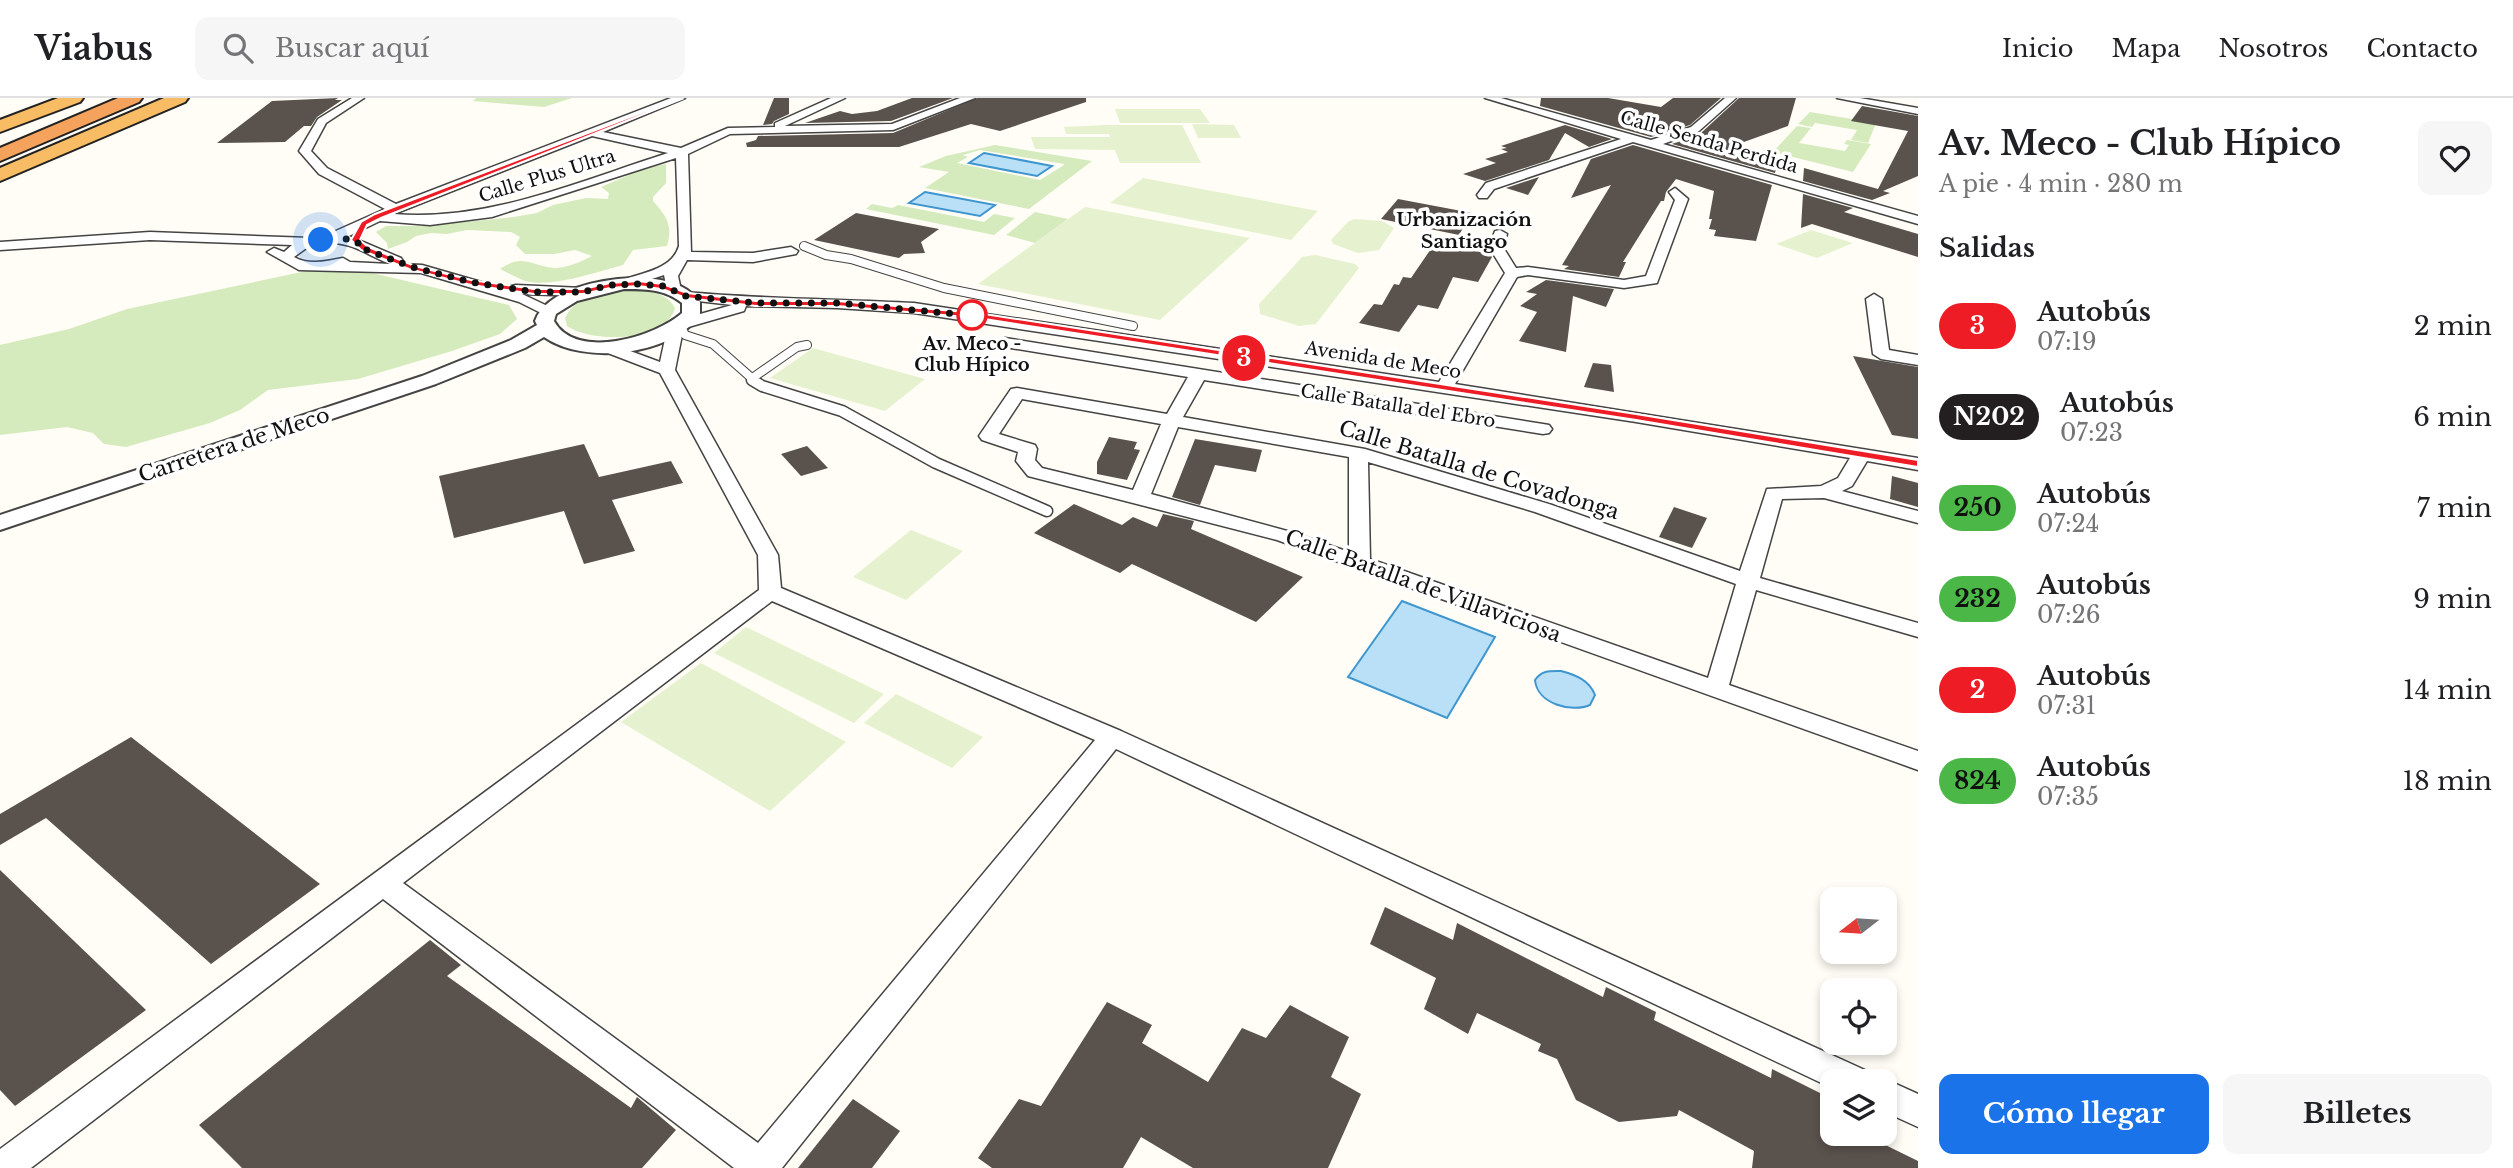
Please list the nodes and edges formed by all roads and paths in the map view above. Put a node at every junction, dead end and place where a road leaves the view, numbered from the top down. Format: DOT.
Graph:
graph roads {
  1 [pos="74,98"];
  2 [pos="106,98"];
  3 [pos="132,98"];
  4 [pos="179,98"];
  5 [pos="359,98"];
  6 [pos="680,98"];
  7 [pos="840,98"];
  8 [pos="970,98"];
  9 [pos="1490,98"];
  10 [pos="1731,98"];
  11 [pos="1842,98"];
  12 [pos="1918,111"];
  13 [pos="0,126"];
  14 [pos="770,129"];
  15 [pos="593,133"];
  16 [pos="1631,139"];
  17 [pos="0,141"];
  18 [pos="1651,144"];
  19 [pos="682,152"];
  20 [pos="0,156"];
  21 [pos="0,175"];
  22 [pos="1675,192"];
  23 [pos="1483,195"];
  24 [pos="1918,202"];
  25 [pos="394,209"];
  26 [pos="1893,213"];
  27 [pos="378,216"];
  28 [pos="1918,220"];
  29 [pos="364,224"];
  30 [pos="1500,234"];
  31 [pos="330,239"];
  32 [pos="245,240"];
  33 [pos="312,242"];
  34 [pos="359,245"];
  35 [pos="0,246"];
  36 [pos="798,248"];
  37 [pos="286,258"];
  38 [pos="679,261"];
  39 [pos="328,266"];
  40 [pos="412,267"];
  41 [pos="1512,273"];
  42 [pos="471,282"];
  43 [pos="624,284"];
  44 [pos="583,292"];
  45 [pos="680,293"];
  46 [pos="1874,299"];
  47 [pos="756,303"];
  48 [pos="548,320"];
  49 [pos="680,326"];
  50 [pos="1133,326"];
  51 [pos="577,344"];
  52 [pos="1004,344"];
  53 [pos="807,345"];
  54 [pos="606,347"];
  55 [pos="1918,359"];
  56 [pos="467,365"];
  57 [pos="667,370"];
  58 [pos="1199,373"];
  59 [pos="751,379"];
  60 [pos="1445,389"];
  61 [pos="1017,393"];
  62 [pos="1171,422"];
  63 [pos="1543,429"];
  64 [pos="1358,453"];
  65 [pos="1861,455"];
  66 [pos="1918,464"];
  67 [pos="1824,492"];
  68 [pos="1140,497"];
  69 [pos="1046,511"];
  70 [pos="1918,517"];
  71 [pos="0,523"];
  72 [pos="1360,564"];
  73 [pos="1748,581"];
  74 [pos="770,592"];
  75 [pos="1918,629"];
  76 [pos="1716,690"];
  77 [pos="1112,737"];
  78 [pos="1918,761"];
  79 [pos="382,883"];
  80 [pos="1827,1069"];
  81 [pos="1897,1101"];
  82 [pos="1918,1111"];
  83 [pos="760,1167"];
  84 [pos="3,1168"];
  1 -- 13 [label="highway"];
  2 -- 17 [label="highway"];
  3 -- 20 [label="highway"];
  4 -- 21 [label="highway"];
  5 -- 25 [label="street"];
  6 -- 15 [label="street"];
  7 -- 14 [label="street"];
  8 -- 14 [label="street, Calle Plus Ultra"];
  9 -- 16 [label="street, Calle Senda Perdida"];
  10 -- 18 [label="street"];
  11 -- 12 [label="street"];
  14 -- 19 [label="street, Calle Plus Ultra"];
  15 -- 19 [label="street"];
  15 -- 25 [label="street"];
  16 -- 18 [label="street, Calle Senda Perdida"];
  16 -- 23 [label="street"];
  18 -- 26 [label="street, Calle Senda Perdida"];
  19 -- 27 [label="street, Calle Plus Ultra"];
  19 -- 38 [label="street"];
  22 -- 41 [label="street"];
  24 -- 26 [label="street"];
  25 -- 27 [label="street"];
  26 -- 28 [label="street, Calle Senda Perdida"];
  27 -- 29 [label="street"];
  29 -- 31 [label="street"];
  29 -- 34 [label="street"];
  30 -- 41 [label="street"];
  31 -- 33 [label="street"];
  31 -- 34 [label="street"];
  32 -- 33 [label="street"];
  32 -- 35 [label="street"];
  32 -- 37 [label="street"];
  33 -- 37 [label="street"];
  34 -- 39 [label="street"];
  34 -- 40 [label="street"];
  36 -- 38 [label="street"];
  36 -- 50 [label="lane"];
  37 -- 39 [label="street"];
  38 -- 43 [label="street"];
  38 -- 45 [label="street"];
  39 -- 40 [label="street"];
  40 -- 42 [label="street"];
  41 -- 60 [label="street"];
  42 -- 44 [label="street"];
  42 -- 48 [label="street"];
  43 -- 44 [label="street"];
  43 -- 45 [label="street"];
  44 -- 48 [label="street"];
  45 -- 47 [label="street, Avenida de Meco"];
  45 -- 49 [label="street"];
  46 -- 55 [label="street"];
  47 -- 49 [label="street, Avenida de Meco"];
  47 -- 60 [label="street, Avenida de Meco"];
  48 -- 51 [label="street"];
  48 -- 56 [label="street"];
  49 -- 54 [label="street"];
  49 -- 57 [label="street"];
  49 -- 59 [label="lane"];
  51 -- 54 [label="street"];
  51 -- 56 [label="street"];
  52 -- 58 [label="street, Calle Batalla del Ebro"];
  53 -- 59 [label="lane"];
  54 -- 57 [label="street"];
  56 -- 71 [label="street, Carretera de Meco"];
  57 -- 74 [label="street"];
  58 -- 62 [label="street"];
  58 -- 63 [label="street, Calle Batalla del Ebro"];
  59 -- 69 [label="lane"];
  60 -- 65 [label="street, Avenida de Meco"];
  61 -- 62 [label="street, Calle Batalla de Covadonga"];
  61 -- 68 [label="street, Calle Batalla de Villaviciosa"];
  62 -- 64 [label="street, Calle Batalla de Covadonga"];
  62 -- 68 [label="street"];
  64 -- 72 [label="street"];
  64 -- 73 [label="street, Calle Batalla de Covadonga"];
  65 -- 66 [label="street, Avenida de Meco"];
  65 -- 67 [label="street"];
  67 -- 70 [label="street"];
  67 -- 73 [label="street"];
  68 -- 72 [label="street, Calle Batalla de Villaviciosa"];
  72 -- 76 [label="street, Calle Batalla de Villaviciosa"];
  73 -- 75 [label="street, Calle Batalla de Covadonga"];
  73 -- 76 [label="street"];
  74 -- 77 [label="street"];
  74 -- 79 [label="street"];
  76 -- 78 [label="street, Calle Batalla de Villaviciosa"];
  77 -- 80 [label="street"];
  77 -- 83 [label="street"];
  79 -- 83 [label="street"];
  79 -- 84 [label="street"];
  81 -- 82 [label="street"];
}
